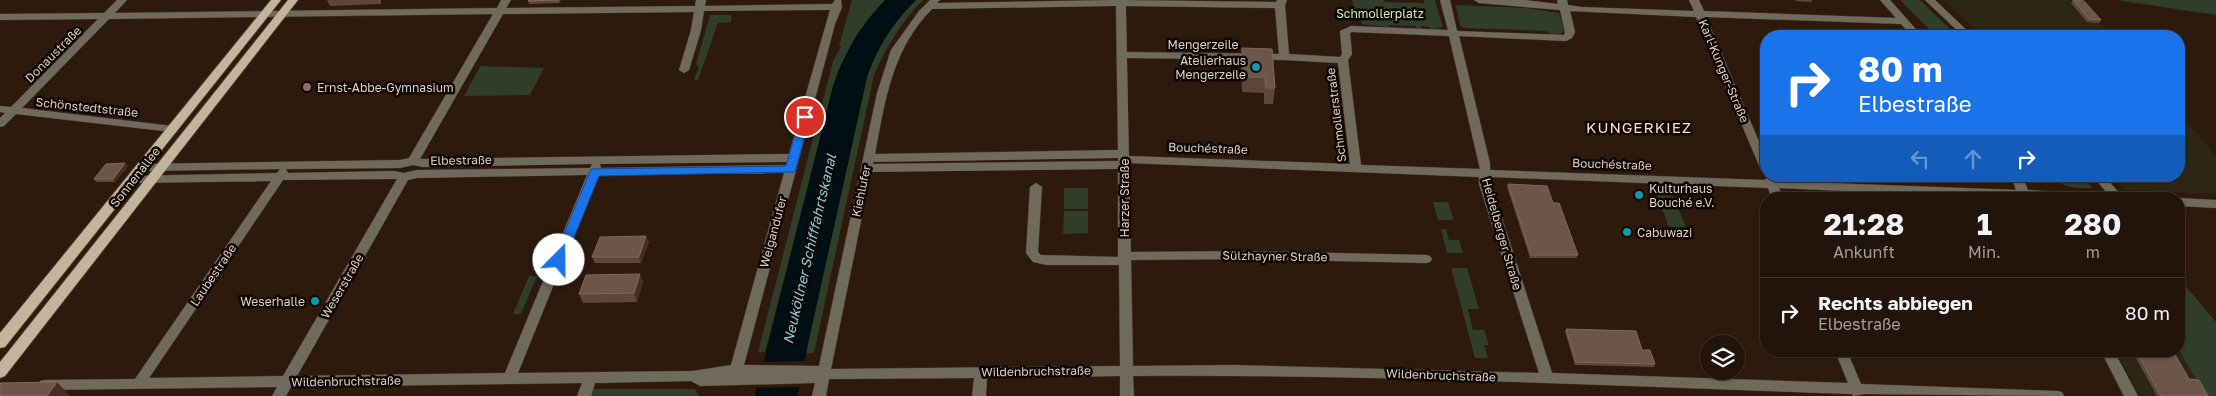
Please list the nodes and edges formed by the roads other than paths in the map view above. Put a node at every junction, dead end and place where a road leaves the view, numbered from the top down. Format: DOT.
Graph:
graph roads {
  1 [pos="122,0"];
  2 [pos="276,0"];
  3 [pos="293,0"];
  4 [pos="506,0"];
  5 [pos="1445,0"];
  6 [pos="1479,0"];
  7 [pos="1694,0"];
  8 [pos="1885,0"];
  9 [pos="1930,0"];
  10 [pos="1121,2"];
  11 [pos="1281,2"];
  12 [pos="838,3"];
  13 [pos="932,3"];
  14 [pos="700,4"];
  15 [pos="1563,4"];
  16 [pos="499,11"];
  17 [pos="282,13"];
  18 [pos="266,14"];
  19 [pos="1700,14"];
  20 [pos="108,16"];
  21 [pos="0,17"];
  22 [pos="1904,21"];
  23 [pos="1912,30"];
  24 [pos="1962,30"];
  25 [pos="1453,33"];
  26 [pos="1122,56"];
  27 [pos="1284,57"];
  28 [pos="1344,60"];
  29 [pos="684,70"];
  30 [pos="0,109"];
  31 [pos="13,111"];
  32 [pos="0,124"];
  33 [pos="172,129"];
  34 [pos="1760,156"];
  35 [pos="1124,159"];
  36 [pos="413,162"];
  37 [pos="867,163"];
  38 [pos="792,164"];
  39 [pos="287,165"];
  40 [pos="597,166"];
  41 [pos="142,167"];
  42 [pos="162,167"];
  43 [pos="1356,168"];
  44 [pos="1484,173"];
  45 [pos="280,176"];
  46 [pos="404,177"];
  47 [pos="153,178"];
  48 [pos="132,179"];
  49 [pos="1760,180"];
  50 [pos="1803,182"];
  51 [pos="2103,182"];
  52 [pos="1036,187"];
  53 [pos="1962,192"];
  54 [pos="2113,192"];
  55 [pos="2185,202"];
  56 [pos="2216,204"];
  57 [pos="1124,259"];
  58 [pos="1426,259"];
  59 [pos="0,343"];
  60 [pos="1843,357"];
  61 [pos="2110,357"];
  62 [pos="1126,370"];
  63 [pos="736,371"];
  64 [pos="0,372"];
  65 [pos="981,372"];
  66 [pos="824,374"];
  67 [pos="760,375"];
  68 [pos="693,376"];
  69 [pos="591,377"];
  70 [pos="510,378"];
  71 [pos="1547,378"];
  72 [pos="287,382"];
  73 [pos="138,384"];
  74 [pos="32,386"];
  75 [pos="1858,393"];
  76 [pos="279,396"];
  77 [pos="584,396"];
  78 [pos="819,396"];
  79 [pos="979,396"];
  80 [pos="1127,396"];
  81 [pos="2057,396"];
  82 [pos="2132,396"];
  1 -- 20 [label="street, Donaustraße"];
  2 -- 18 [label="main road, Sonnenallee"];
  3 -- 17 [label="main road, Sonnenallee"];
  4 -- 16 [label="street"];
  5 -- 25 [label="street, Heidelberger Straße"];
  6 -- 15 [label="street"];
  7 -- 19 [label="street, Karl-Kunger-Straße"];
  8 -- 22 [label="street"];
  9 -- 24 [label="street"];
  10 -- 11 [label="street"];
  10 -- 13 [label="street"];
  10 -- 26 [label="street, Harzer Straße"];
  11 -- 27 [label="street"];
  12 -- 14 [label="street"];
  12 -- 38 [label="street, Weigandufer"];
  13 -- 37 [label="street, Kiehlufer"];
  14 -- 16 [label="street"];
  14 -- 29 [label="street"];
  15 -- 19 [label="street"];
  15 -- 25 [label="street"];
  16 -- 17 [label="street"];
  16 -- 36 [label="street"];
  17 -- 18 [label="street"];
  17 -- 42 [label="main road, Sonnenallee"];
  18 -- 20 [label="street"];
  18 -- 33 [label="main road, Sonnenallee"];
  19 -- 22 [label="street"];
  19 -- 34 [label="street, Karl-Kunger-Straße"];
  20 -- 21 [label="street"];
  20 -- 31 [label="street, Donaustraße"];
  22 -- 23 [label="street"];
  25 -- 28 [label="street"];
  25 -- 44 [label="street, Heidelberger Straße"];
  26 -- 27 [label="street, Mengerzeile"];
  26 -- 35 [label="street, Harzer Straße"];
  27 -- 28 [label="street"];
  28 -- 43 [label="street, Schmollerstraße"];
  30 -- 31 [label="street, Schönstedtstraße"];
  31 -- 32 [label="street, Donaustraße"];
  31 -- 33 [label="street, Schönstedtstraße"];
  33 -- 41 [label="main road, Sonnenallee"];
  35 -- 37 [label="street, Bouchéstraße"];
  35 -- 43 [label="street, Bouchéstraße"];
  35 -- 57 [label="street, Harzer Straße"];
  36 -- 39 [label="street, Elbestraße"];
  36 -- 40 [label="street, Elbestraße"];
  37 -- 66 [label="street, Kiehlufer"];
  38 -- 40 [label="street, Elbestraße"];
  38 -- 63 [label="street, Weigandufer"];
  39 -- 42 [label="street, Elbestraße"];
  39 -- 45 [label="street, Laubestraße"];
  40 -- 46 [label="street, Elbestraße"];
  40 -- 70 [label="street"];
  41 -- 42 [label="street, Elbestraße"];
  41 -- 48 [label="main road, Sonnenallee"];
  42 -- 47 [label="main road, Sonnenallee"];
  43 -- 44 [label="street, Bouchéstraße"];
  44 -- 49 [label="street, Bouchéstraße"];
  44 -- 71 [label="street, Heidelberger Straße"];
  45 -- 46 [label="street, Elbestraße"];
  45 -- 47 [label="street, Elbestraße"];
  45 -- 73 [label="street, Laubestraße"];
  46 -- 72 [label="street, Weserstraße"];
  47 -- 48 [label="street, Elbestraße"];
  47 -- 64 [label="main road, Sonnenallee"];
  48 -- 59 [label="main road, Sonnenallee"];
  50 -- 53 [label="street, Bouchéstraße"];
  51 -- 54 [label="street"];
  52 -- 57 [label="street, Sülzhayner Straße"];
  55 -- 56 [label="street"];
  57 -- 58 [label="street, Sülzhayner Straße"];
  57 -- 62 [label="street, Harzer Straße"];
  60 -- 75 [label="street"];
  61 -- 82 [label="street"];
  62 -- 65 [label="street, Wildenbruchstraße"];
  62 -- 71 [label="street, Wildenbruchstraße"];
  62 -- 80 [label="street, Harzer Straße"];
  63 -- 67 [label="street, Wildenbruchstraße"];
  63 -- 68 [label="street, Wildenbruchstraße"];
  65 -- 66 [label="street, Wildenbruchstraße"];
  65 -- 79 [label="street"];
  66 -- 67 [label="street, Wildenbruchstraße"];
  66 -- 78 [label="street, Kiehlufer"];
  67 -- 68 [label="street, Wildenbruchstraße"];
  68 -- 69 [label="street, Wildenbruchstraße"];
  69 -- 70 [label="street, Wildenbruchstraße"];
  69 -- 77 [label="street"];
  70 -- 72 [label="street, Wildenbruchstraße"];
  71 -- 75 [label="street, Wildenbruchstraße"];
  72 -- 73 [label="street, Wildenbruchstraße"];
  72 -- 76 [label="street, Weserstraße"];
  73 -- 74 [label="street, Wildenbruchstraße"];
  75 -- 81 [label="street, Wildenbruchstraße"];
}
